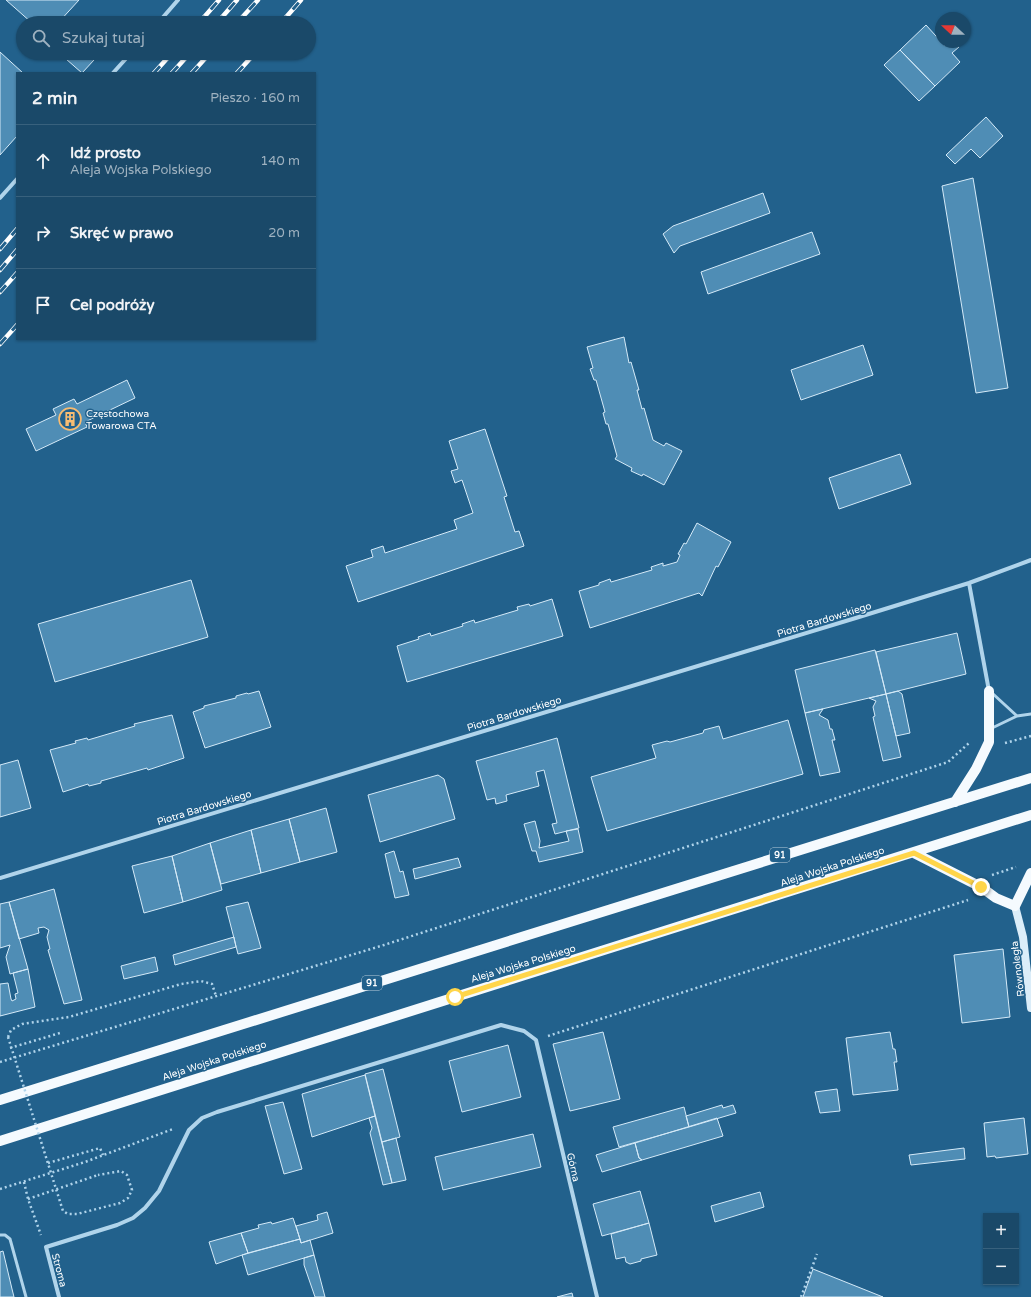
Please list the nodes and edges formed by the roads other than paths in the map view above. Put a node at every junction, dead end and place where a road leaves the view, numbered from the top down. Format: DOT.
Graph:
graph roads {
  1 [pos="178,0"];
  2 [pos="164,16"];
  3 [pos="125,60"];
  4 [pos="114,72"];
  5 [pos="16,180"];
  6 [pos="0,198"];
  7 [pos="1031,560"];
  8 [pos="969,583"];
  9 [pos="989,691"];
  10 [pos="1031,714"];
  11 [pos="1017,716"];
  12 [pos="990,729"];
  13 [pos="1031,778"];
  14 [pos="955,802"];
  15 [pos="1031,815"];
  16 [pos="914,853"];
  17 [pos="1031,873"];
  18 [pos="0,878"];
  19 [pos="1015,906"];
  20 [pos="1031,1008"];
  21 [pos="536,1040"];
  22 [pos="0,1100"];
  23 [pos="0,1141"];
  24 [pos="0,1235"];
  25 [pos="26,1297"];
  26 [pos="59,1297"];
  27 [pos="597,1297"];
  1 -- 2 [label="street"];
  3 -- 4 [label="street"];
  5 -- 6 [label="street"];
  7 -- 8 [label="street, Piotra Bardowskiego"];
  8 -- 9 [label="street"];
  8 -- 18 [label="street, Piotra Bardowskiego"];
  9 -- 11 [label="lane"];
  9 -- 12 [label="main road"];
  10 -- 11 [label="lane"];
  11 -- 12 [label="lane"];
  12 -- 14 [label="main road"];
  13 -- 14 [label="main road, 91"];
  14 -- 22 [label="main road, 91"];
  15 -- 16 [label="main road, Aleja Wojska Polskiego"];
  16 -- 19 [label="main road"];
  16 -- 23 [label="main road, Aleja Wojska Polskiego"];
  17 -- 19 [label="main road"];
  19 -- 20 [label="street, Równoległa"];
  21 -- 26 [label="street, Stroma"];
  21 -- 27 [label="street, Górna"];
  24 -- 25 [label="lane"];
}
